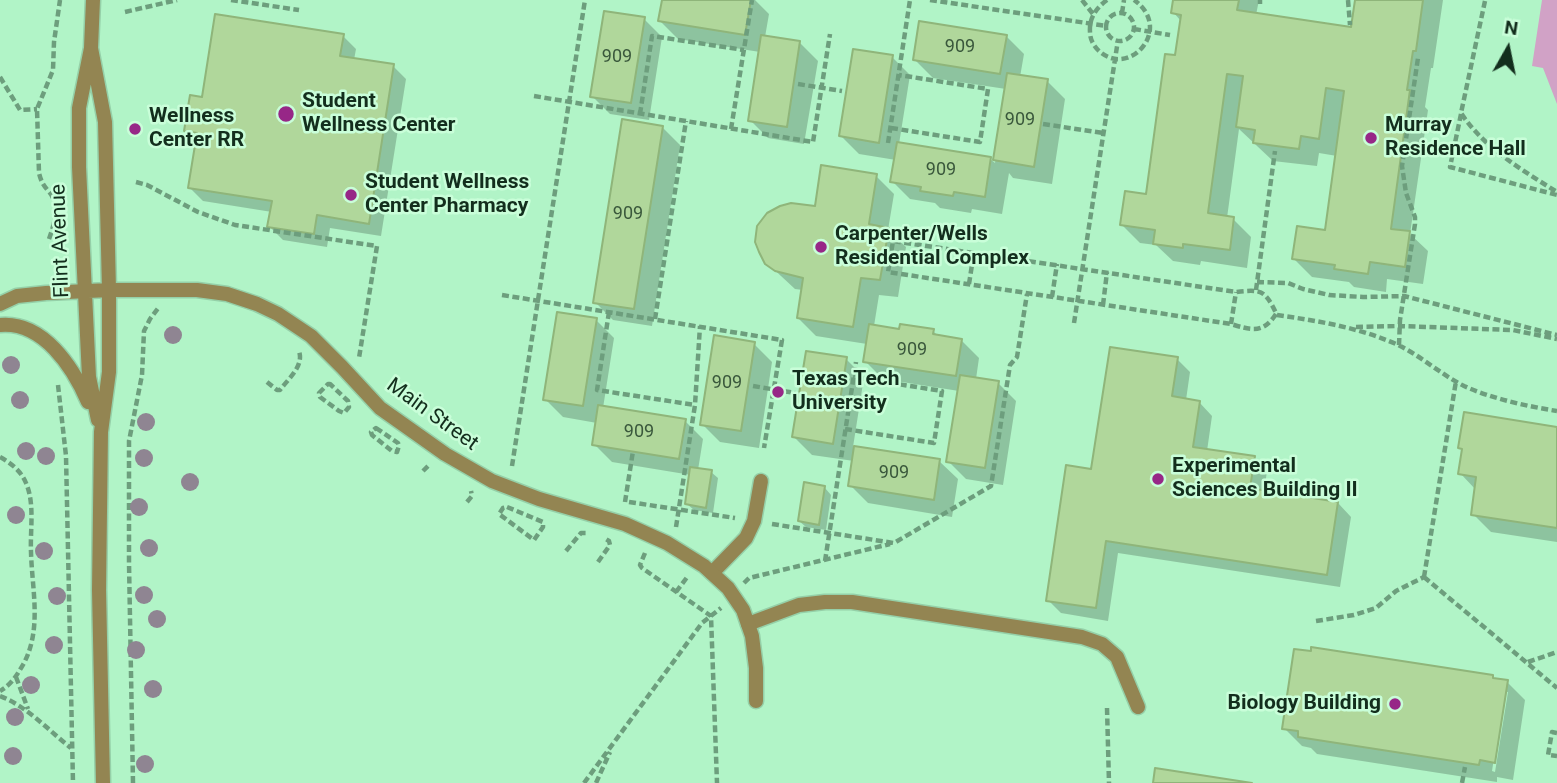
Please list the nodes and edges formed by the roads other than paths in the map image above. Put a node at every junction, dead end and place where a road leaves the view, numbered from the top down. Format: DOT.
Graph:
graph roads {
  1 [pos="93,0"];
  2 [pos="91,48"];
  3 [pos="109,290"];
  4 [pos="84,292"];
  5 [pos="0,304"];
  6 [pos="0,325"];
  7 [pos="101,432"];
  8 [pos="761,481"];
  9 [pos="712,573"];
  10 [pos="748,624"];
  11 [pos="756,701"];
  12 [pos="1138,707"];
  13 [pos="103,783"];
  1 -- 2 [label="street, Flint Avenue"];
  2 -- 3 [label="street, Flint Avenue"];
  2 -- 4 [label="street, Flint Avenue"];
  3 -- 4 [label="street, Main Street"];
  3 -- 7 [label="street, Flint Avenue"];
  3 -- 9 [label="street, Main Street"];
  4 -- 5 [label="street, Main Street"];
  4 -- 7 [label="street, Flint Avenue"];
  6 -- 7 [label="street"];
  7 -- 13 [label="street, Flint Avenue"];
  8 -- 9 [label="street"];
  9 -- 10 [label="street, Main Street"];
  10 -- 11 [label="street, Main Street"];
  10 -- 12 [label="street"];
}
